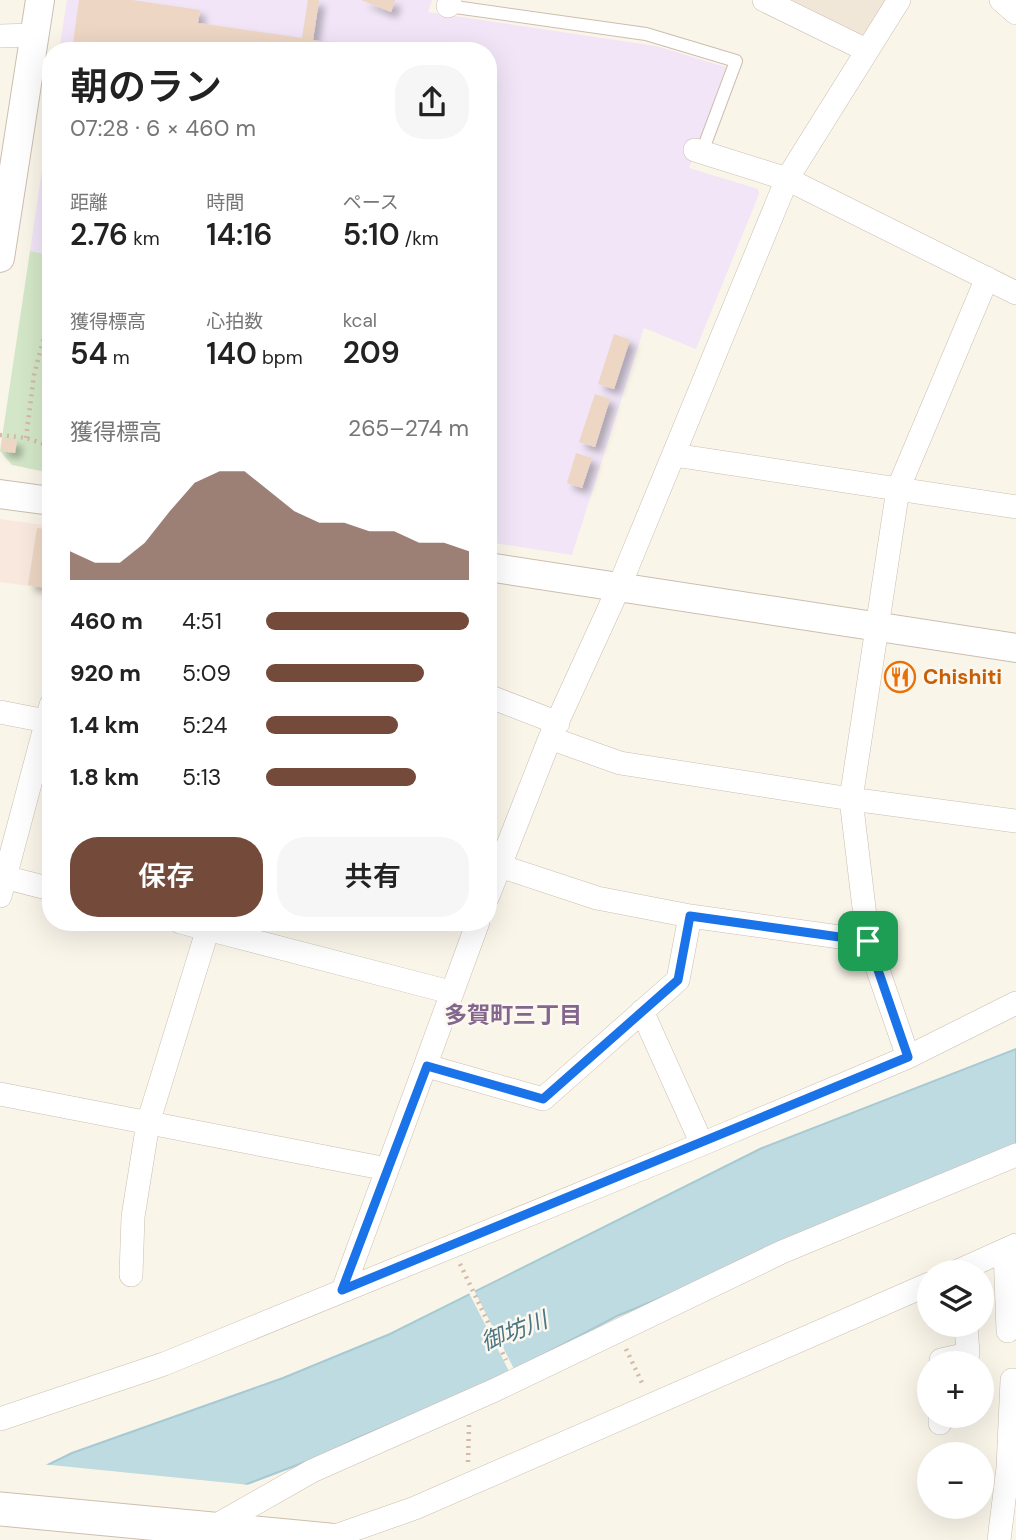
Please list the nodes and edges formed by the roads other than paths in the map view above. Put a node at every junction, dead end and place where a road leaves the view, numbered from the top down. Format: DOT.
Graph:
graph roads {
  1 [pos="40,0"];
  2 [pos="764,0"];
  3 [pos="899,0"];
  4 [pos="1000,0"];
  5 [pos="449,3"];
  6 [pos="1016,13"];
  7 [pos="34,35"];
  8 [pos="0,36"];
  9 [pos="866,50"];
  10 [pos="698,151"];
  11 [pos="787,179"];
  12 [pos="0,258"];
  13 [pos="987,278"];
  14 [pos="1016,293"];
  15 [pos="674,455"];
  16 [pos="898,489"];
  17 [pos="0,494"];
  18 [pos="42,500"];
  19 [pos="1016,507"];
  20 [pos="497,568"];
  21 [pos="619,587"];
  22 [pos="876,627"];
  23 [pos="1016,648"];
  24 [pos="497,701"];
  25 [pos="0,712"];
  26 [pos="42,715"];
  27 [pos="554,731"];
  28 [pos="42,741"];
  29 [pos="851,799"];
  30 [pos="1016,821"];
  31 [pos="497,857"];
  32 [pos="497,865"];
  33 [pos="2,883"];
  34 [pos="42,888"];
  35 [pos="690,916"];
  36 [pos="207,931"];
  37 [pos="227,931"];
  38 [pos="474,931"];
  39 [pos="868,941"];
  40 [pos="450,992"];
  41 [pos="1016,1003"];
  42 [pos="642,1011"];
  43 [pos="908,1057"];
  44 [pos="427,1066"];
  45 [pos="0,1094"];
  46 [pos="148,1123"];
  47 [pos="702,1144"];
  48 [pos="1016,1155"];
  49 [pos="387,1169"];
  50 [pos="1011,1247"];
  51 [pos="984,1260"];
  52 [pos="131,1275"];
  53 [pos="917,1289"];
  54 [pos="342,1290"];
  55 [pos="1008,1331"];
  56 [pos="1012,1380"];
  57 [pos="0,1419"];
  58 [pos="0,1509"];
  59 [pos="213,1528"];
  60 [pos="177,1533"];
  61 [pos="326,1540"];
  62 [pos="999,1540"];
  1 -- 7 [label="street"];
  2 -- 9 [label="street"];
  3 -- 9 [label="street"];
  4 -- 6 [label="street"];
  5 -- 10 [label="lane"];
  7 -- 8 [label="street"];
  7 -- 12 [label="street"];
  9 -- 11 [label="street"];
  10 -- 11 [label="street"];
  11 -- 13 [label="street"];
  11 -- 15 [label="street"];
  13 -- 14 [label="street"];
  13 -- 16 [label="street"];
  15 -- 16 [label="street"];
  15 -- 21 [label="street"];
  16 -- 19 [label="street"];
  16 -- 22 [label="street"];
  17 -- 18 [label="street"];
  20 -- 21 [label="street"];
  21 -- 22 [label="street"];
  21 -- 27 [label="street"];
  22 -- 23 [label="street"];
  22 -- 29 [label="street"];
  24 -- 27 [label="street"];
  25 -- 26 [label="street"];
  27 -- 29 [label="street"];
  27 -- 31 [label="street"];
  28 -- 33 [label="street"];
  29 -- 30 [label="street"];
  29 -- 39 [label="street"];
  32 -- 35 [label="street"];
  33 -- 34 [label="street"];
  35 -- 39 [label="street"];
  35 -- 42 [label="street"];
  36 -- 46 [label="street"];
  37 -- 40 [label="street"];
  38 -- 40 [label="street"];
  39 -- 43 [label="street"];
  40 -- 44 [label="street"];
  41 -- 43 [label="street"];
  42 -- 44 [label="street"];
  42 -- 47 [label="street"];
  43 -- 47 [label="street"];
  44 -- 49 [label="street"];
  45 -- 46 [label="street"];
  46 -- 49 [label="street"];
  46 -- 52 [label="street"];
  47 -- 54 [label="street"];
  48 -- 59 [label="street"];
  49 -- 54 [label="street"];
  50 -- 51 [label="street"];
  50 -- 55 [label="street"];
  53 -- 61 [label="street"];
  54 -- 57 [label="street"];
  56 -- 62 [label="street"];
  58 -- 60 [label="main road"];
  59 -- 60 [label="main road"];
  59 -- 61 [label="main road"];
}
